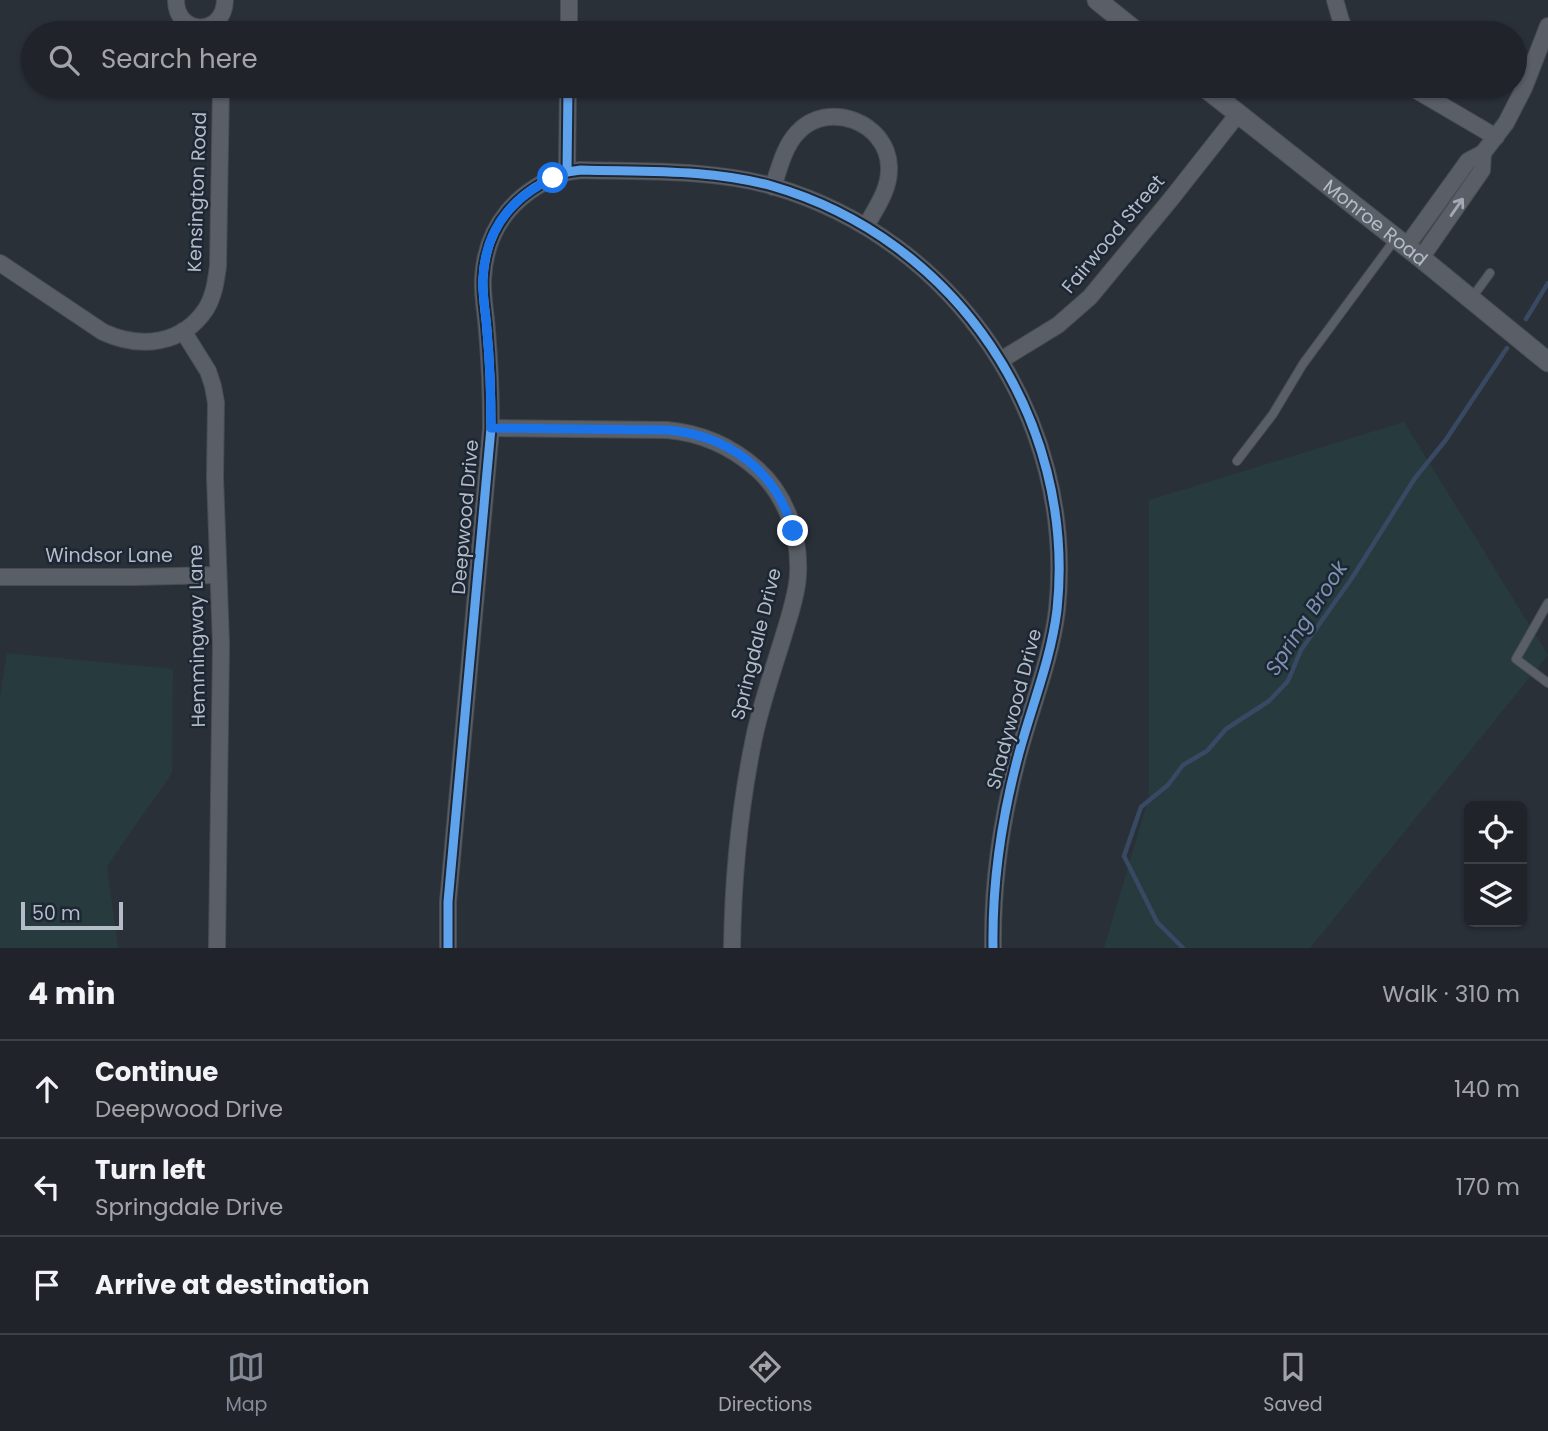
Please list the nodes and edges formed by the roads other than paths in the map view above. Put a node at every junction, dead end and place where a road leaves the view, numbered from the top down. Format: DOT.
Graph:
graph roads {
  1 [pos="176,0"];
  2 [pos="225,0"];
  3 [pos="569,0"];
  4 [pos="1097,0"];
  5 [pos="1335,0"];
  6 [pos="185,21"];
  7 [pos="218,21"];
  8 [pos="569,21"];
  9 [pos="1123,21"];
  10 [pos="1341,21"];
  11 [pos="1548,26"];
  12 [pos="1527,80"];
  13 [pos="221,98"];
  14 [pos="568,98"];
  15 [pos="1218,98"];
  16 [pos="1429,98"];
  17 [pos="1519,98"];
  18 [pos="1238,114"];
  19 [pos="1496,137"];
  20 [pos="567,172"];
  21 [pos="773,187"];
  22 [pos="866,226"];
  23 [pos="1407,248"];
  24 [pos="0,263"];
  25 [pos="1490,274"];
  26 [pos="1471,299"];
  27 [pos="183,331"];
  28 [pos="1001,360"];
  29 [pos="1548,362"];
  30 [pos="491,428"];
  31 [pos="1237,461"];
  32 [pos="218,575"];
  33 [pos="0,577"];
  34 [pos="1548,603"];
  35 [pos="1548,683"];
  36 [pos="217,948"];
  37 [pos="448,948"];
  38 [pos="732,948"];
  39 [pos="993,948"];
  1 -- 6 [label="street"];
  2 -- 7 [label="street"];
  3 -- 8 [label="street"];
  4 -- 9 [label="street"];
  5 -- 10 [label="street"];
  11 -- 12 [label="street"];
  13 -- 27 [label="street, Kensington Road"];
  14 -- 20 [label="street"];
  15 -- 18 [label="street, Monroe Road"];
  16 -- 19 [label="street"];
  17 -- 19 [label="street"];
  18 -- 23 [label="street, Monroe Road"];
  18 -- 28 [label="street, Fairwood Street"];
  19 -- 23 [label="street"];
  20 -- 21 [label="street, Shadywood Drive"];
  20 -- 30 [label="street, Deepwood Drive"];
  21 -- 22 [label="street, Shadywood Drive"];
  21 -- 22 [label="street"];
  22 -- 28 [label="street, Shadywood Drive"];
  23 -- 26 [label="street, Monroe Road"];
  23 -- 31 [label="lane"];
  24 -- 27 [label="street, Kensington Road"];
  25 -- 26 [label="lane"];
  26 -- 29 [label="street, Monroe Road"];
  27 -- 32 [label="street, Hemmingway Lane"];
  28 -- 39 [label="street, Shadywood Drive"];
  30 -- 37 [label="street, Deepwood Drive"];
  30 -- 38 [label="street, Springdale Drive"];
  32 -- 33 [label="street, Windsor Lane"];
  32 -- 36 [label="street, Hemmingway Lane"];
  34 -- 35 [label="lane"];
}
